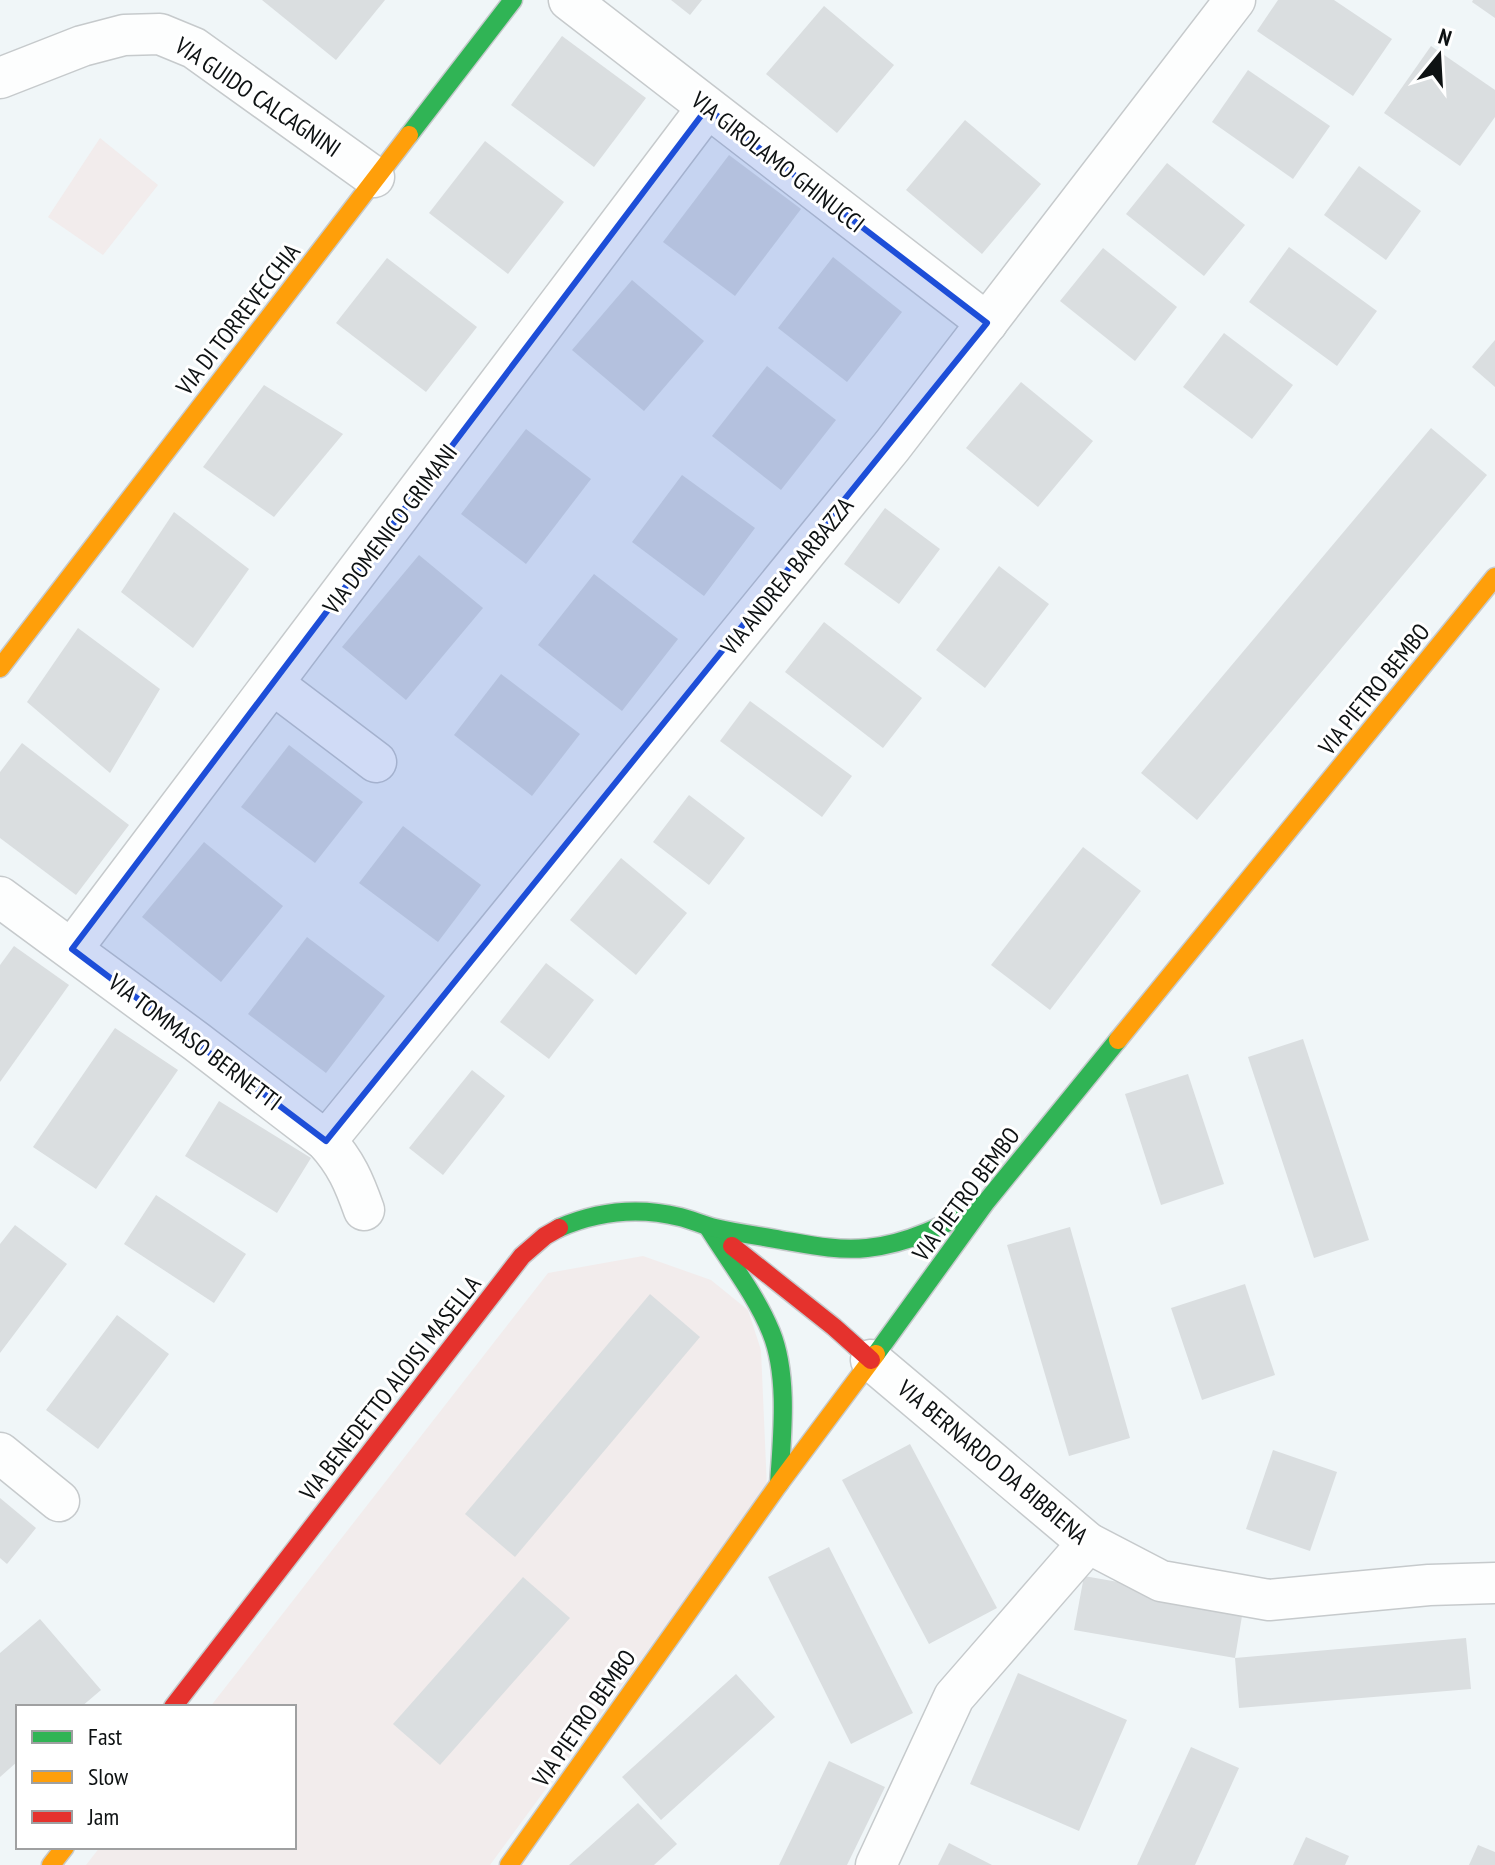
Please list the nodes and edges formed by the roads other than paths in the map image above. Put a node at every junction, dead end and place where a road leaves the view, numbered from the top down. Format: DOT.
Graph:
graph roads {
  1 [pos="513,0"];
  2 [pos="569,0"];
  3 [pos="1235,0"];
  4 [pos="0,78"];
  5 [pos="707,108"];
  6 [pos="374,177"];
  7 [pos="987,323"];
  8 [pos="1495,577"];
  9 [pos="0,668"];
  10 [pos="273,684"];
  11 [pos="376,762"];
  12 [pos="0,897"];
  13 [pos="72,949"];
  14 [pos="326,1141"];
  15 [pos="986,1202"];
  16 [pos="364,1210"];
  17 [pos="708,1227"];
  18 [pos="871,1360"];
  19 [pos="0,1453"];
  20 [pos="779,1484"];
  21 [pos="59,1501"];
  22 [pos="1088,1543"];
  23 [pos="1495,1583"];
  24 [pos="175,1705"];
  25 [pos="63,1849"];
  26 [pos="51,1865"];
  27 [pos="509,1865"];
  28 [pos="876,1865"];
  1 -- 6 [label="street, VIA DI TORREVECCHIA"];
  2 -- 5 [label="street, VIA GIROLAMO GHINUCCI"];
  3 -- 7 [label="street, VIA ANDREA BARBAZZA"];
  4 -- 6 [label="street, VIA GUIDO CALCAGNINI"];
  5 -- 7 [label="street, VIA GIROLAMO GHINUCCI"];
  5 -- 10 [label="street, VIA DOMENICO GRIMANI"];
  6 -- 9 [label="street, VIA DI TORREVECCHIA"];
  7 -- 14 [label="street, VIA ANDREA BARBAZZA"];
  8 -- 15 [label="street, VIA PIETRO BEMBO"];
  10 -- 11 [label="street"];
  10 -- 13 [label="street, VIA DOMENICO GRIMANI"];
  12 -- 13 [label="street, VIA TOMMASO BERNETTI"];
  13 -- 14 [label="street, VIA TOMMASO BERNETTI"];
  14 -- 16 [label="street, VIA TOMMASO BERNETTI"];
  15 -- 17 [label="street, VIA BENEDETTO ALOISI MASELLA"];
  15 -- 18 [label="street, VIA PIETRO BEMBO"];
  17 -- 18 [label="street, VIA BENEDETTO ALOISI MASELLA"];
  17 -- 20 [label="street"];
  17 -- 24 [label="street, VIA BENEDETTO ALOISI MASELLA"];
  18 -- 20 [label="street, VIA PIETRO BEMBO"];
  18 -- 22 [label="street, VIA BERNARDO DA BIBBIENA"];
  19 -- 21 [label="street"];
  20 -- 27 [label="street, VIA PIETRO BEMBO"];
  22 -- 23 [label="street, VIA BERNARDO DA BIBBIENA"];
  22 -- 28 [label="street"];
  25 -- 26 [label="street"];
}
